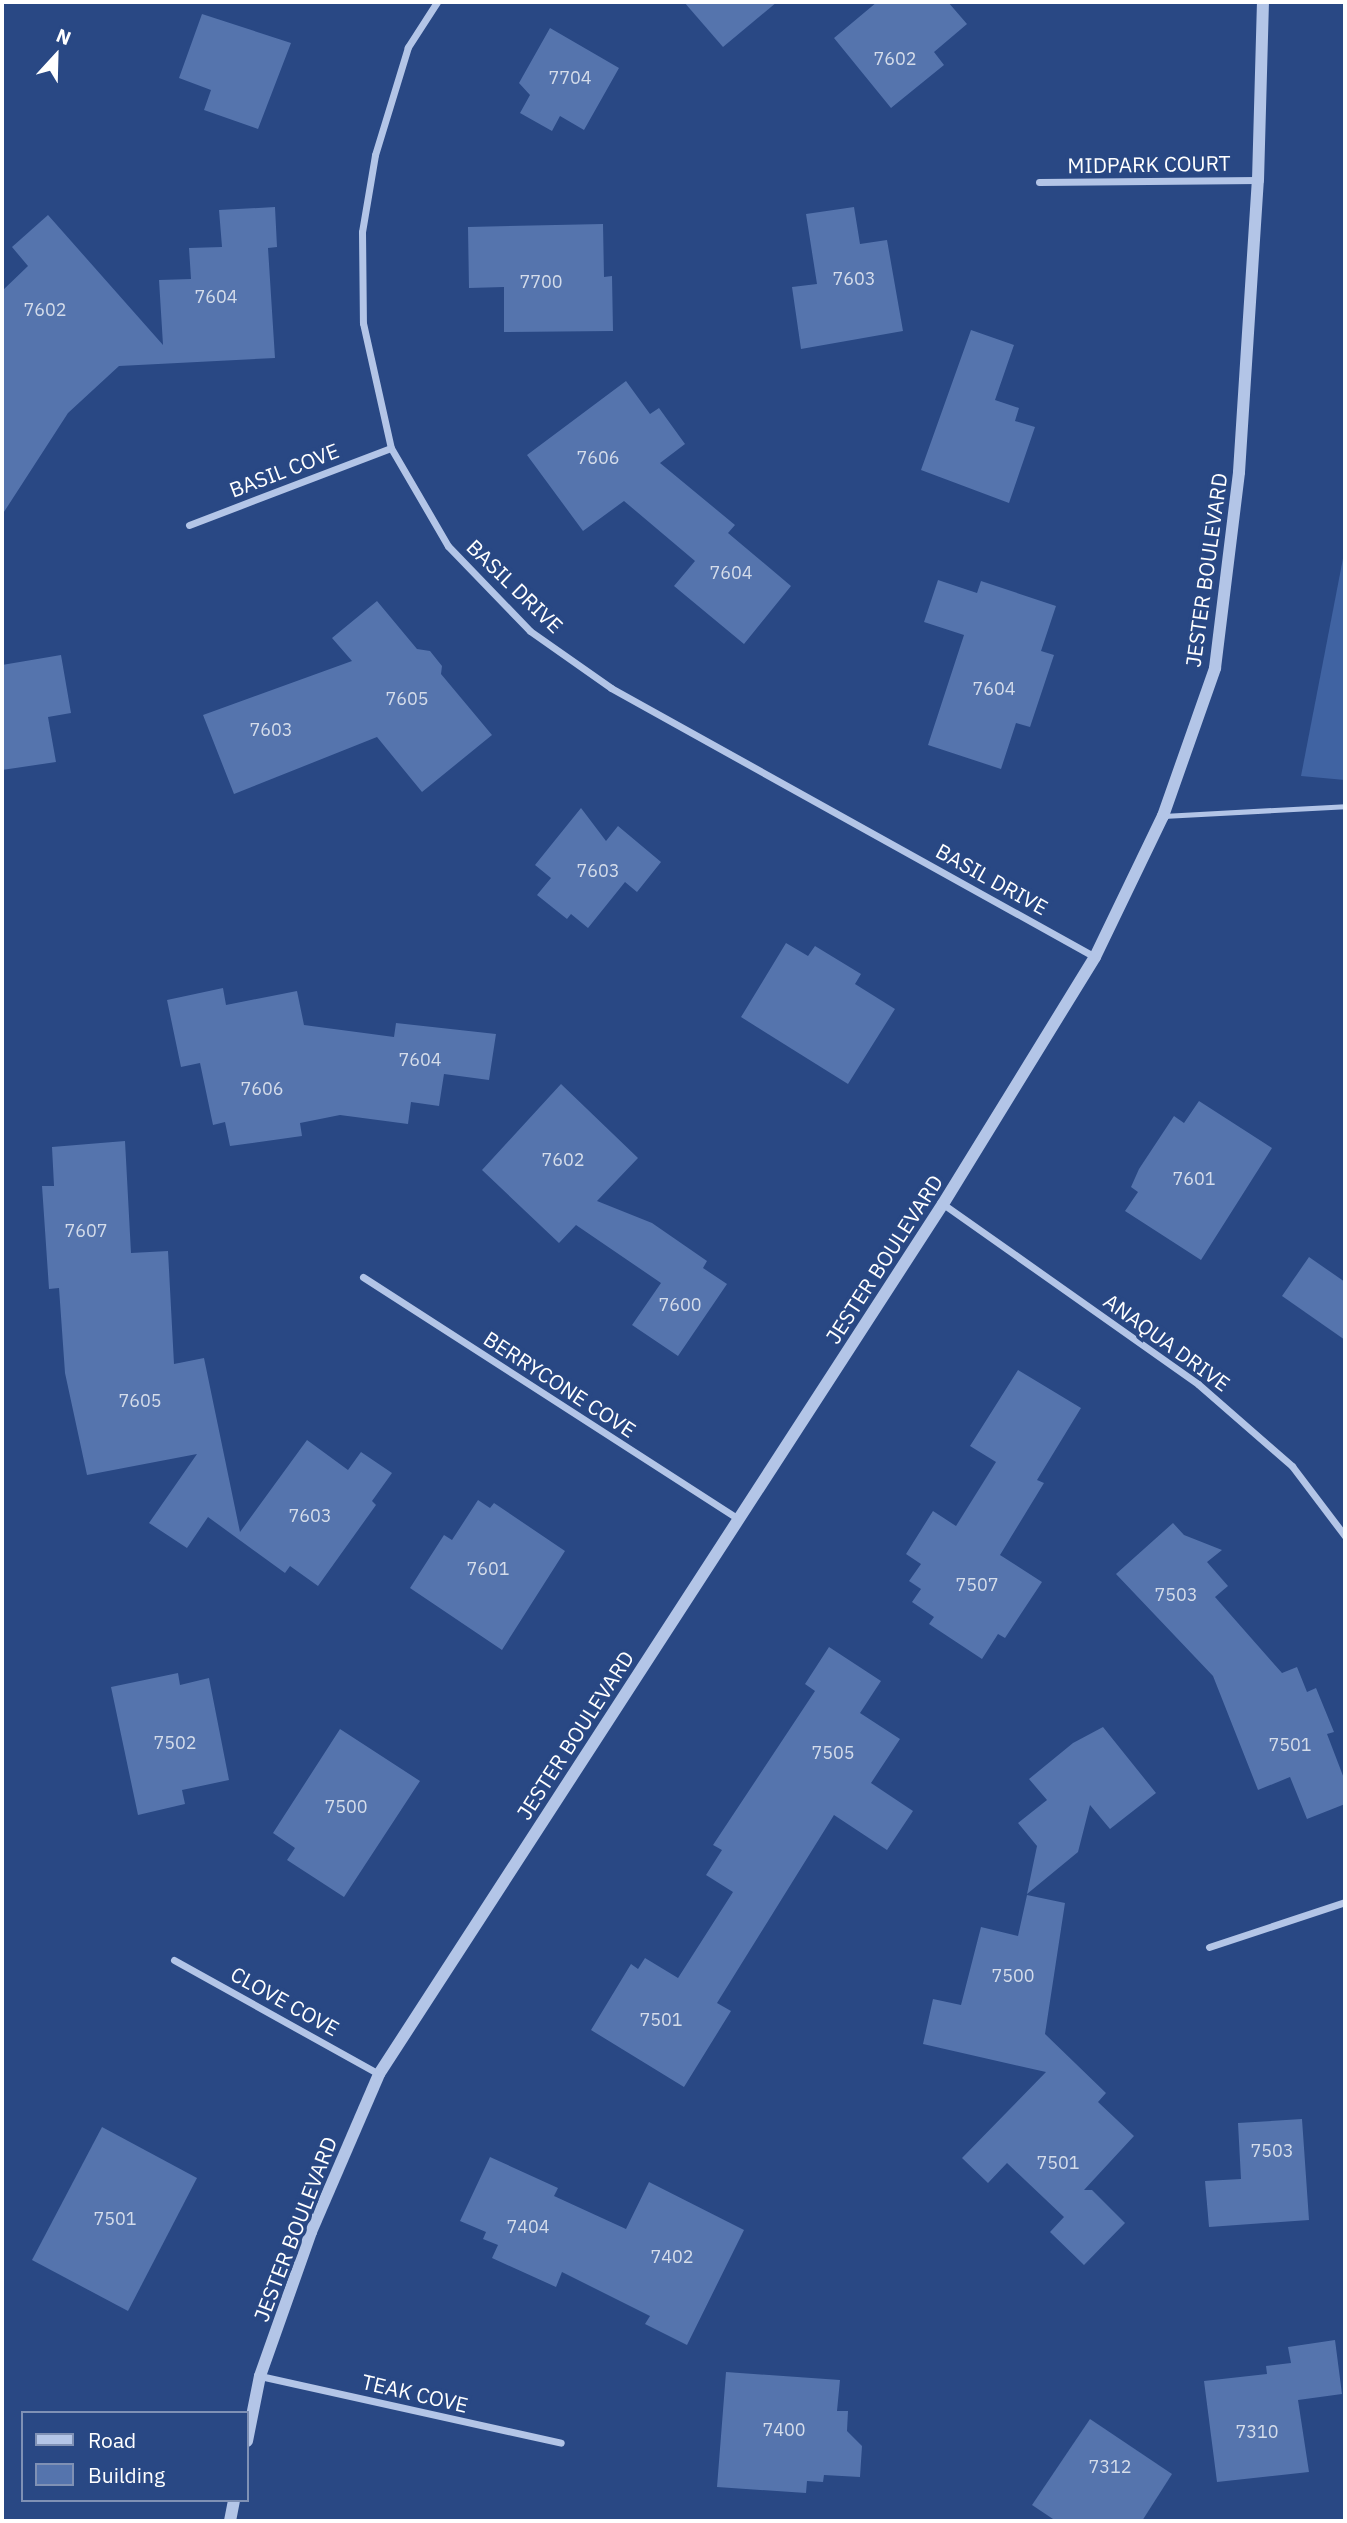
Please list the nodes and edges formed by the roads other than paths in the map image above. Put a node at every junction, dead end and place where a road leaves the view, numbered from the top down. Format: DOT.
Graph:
graph roads {
  1 [pos="437,2"];
  2 [pos="1263,2"];
  3 [pos="1258,180"];
  4 [pos="1040,183"];
  5 [pos="391,448"];
  6 [pos="189,525"];
  7 [pos="1345,806"];
  8 [pos="1163,816"];
  9 [pos="1095,957"];
  10 [pos="943,1204"];
  11 [pos="363,1278"];
  12 [pos="738,1519"];
  13 [pos="1345,1536"];
  14 [pos="1345,1902"];
  15 [pos="1209,1947"];
  16 [pos="174,1959"];
  17 [pos="379,2074"];
  18 [pos="260,2376"];
  19 [pos="248,2436"];
  20 [pos="561,2444"];
  21 [pos="234,2502"];
  22 [pos="230,2521"];
  1 -- 5 [label="street, BASIL DRIVE"];
  2 -- 3 [label="street, JESTER BOULEVARD"];
  3 -- 4 [label="street, MIDPARK COURT"];
  3 -- 8 [label="street, JESTER BOULEVARD"];
  5 -- 6 [label="street, BASIL COVE"];
  5 -- 9 [label="street, BASIL DRIVE"];
  7 -- 8 [label="lane"];
  8 -- 9 [label="street, JESTER BOULEVARD"];
  9 -- 10 [label="street, JESTER BOULEVARD"];
  10 -- 12 [label="street, JESTER BOULEVARD"];
  10 -- 13 [label="street, ANAQUA DRIVE"];
  11 -- 12 [label="street, BERRYCONE COVE"];
  12 -- 17 [label="street, JESTER BOULEVARD"];
  14 -- 15 [label="street"];
  16 -- 17 [label="street, CLOVE COVE"];
  17 -- 18 [label="street, JESTER BOULEVARD"];
  18 -- 19 [label="street, JESTER BOULEVARD"];
  18 -- 20 [label="street, TEAK COVE"];
  21 -- 22 [label="street"];
}
